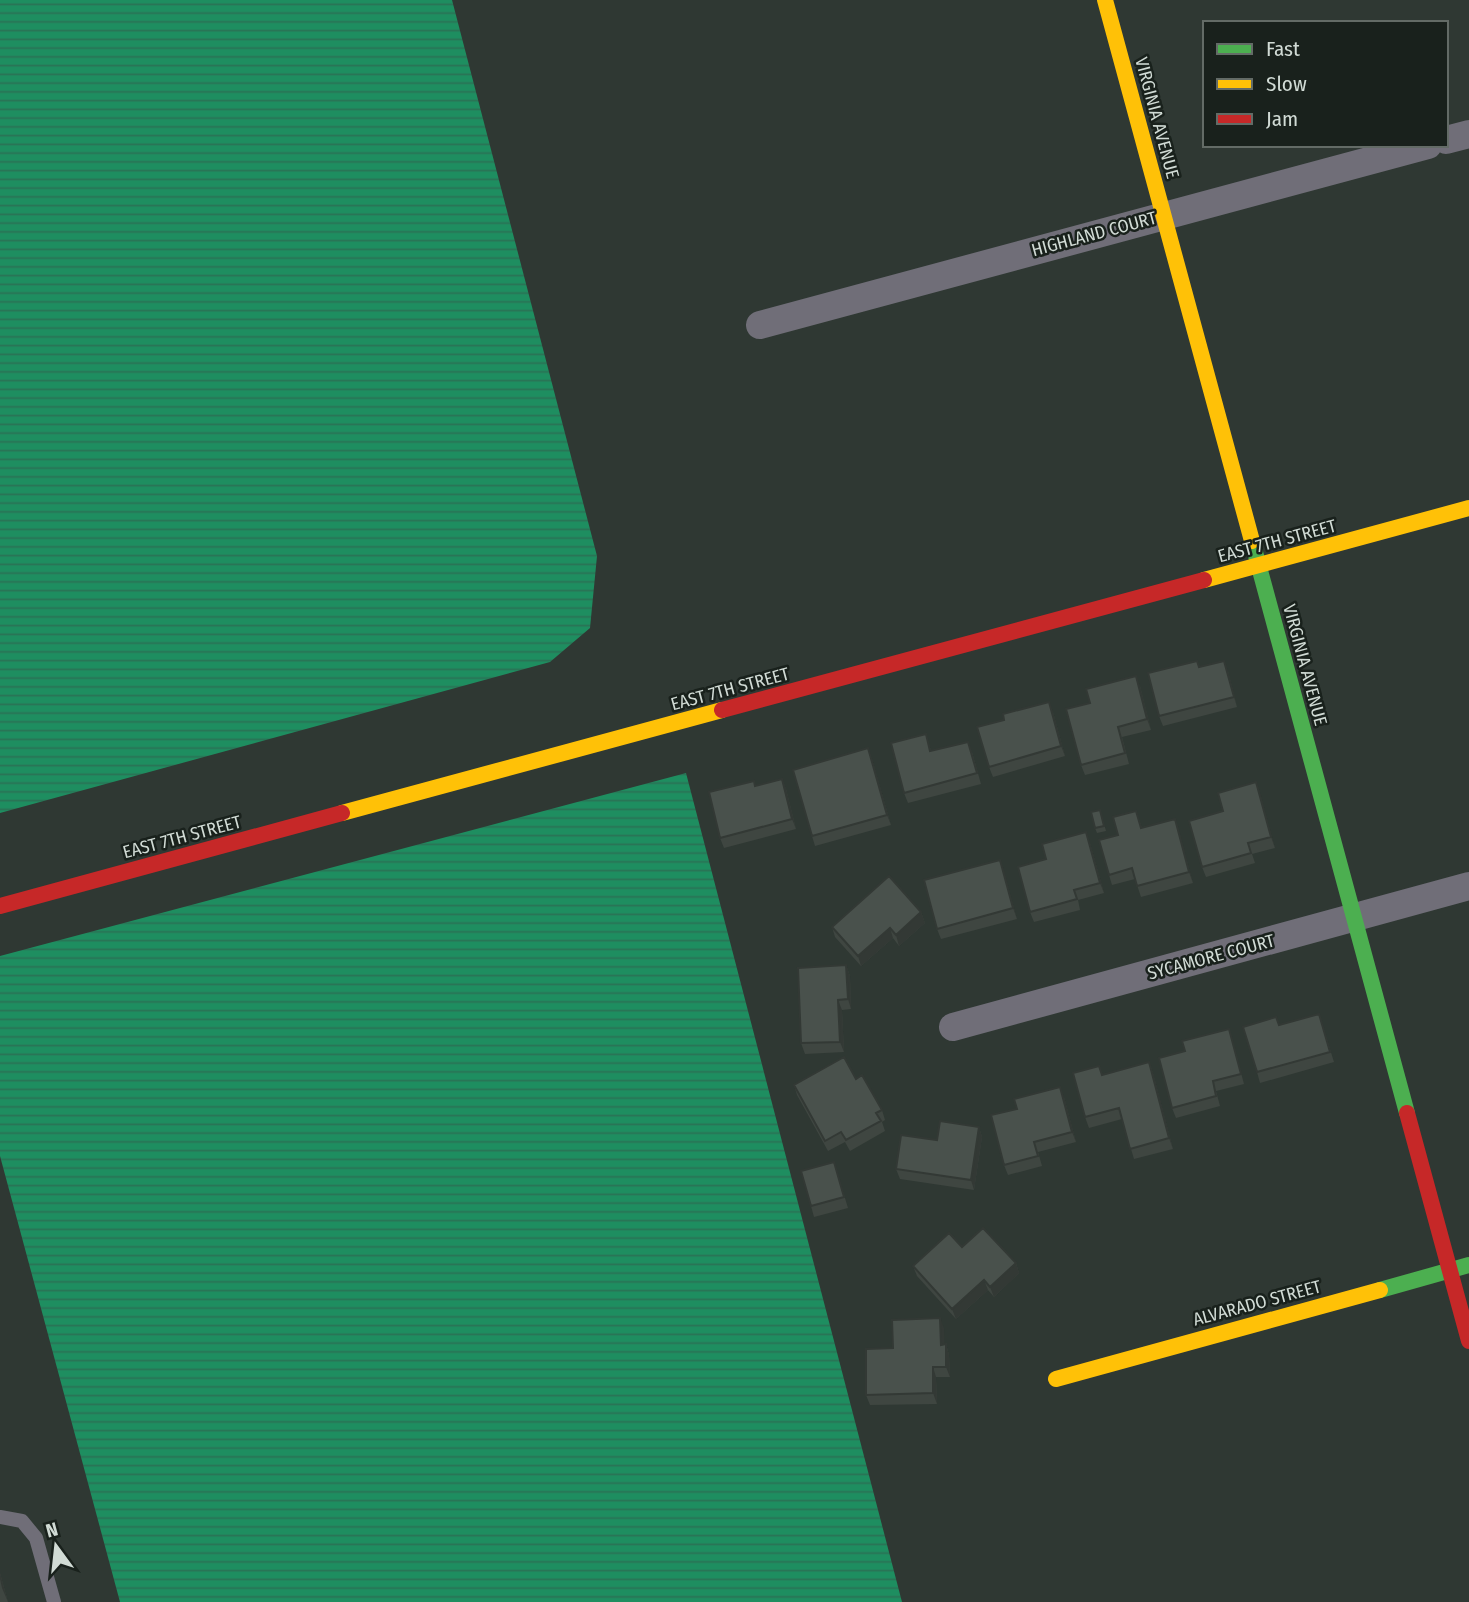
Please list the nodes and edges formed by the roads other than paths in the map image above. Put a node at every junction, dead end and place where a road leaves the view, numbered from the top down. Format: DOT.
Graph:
graph roads {
  1 [pos="1105,0"];
  2 [pos="1469,134"];
  3 [pos="1448,140"];
  4 [pos="1420,147"];
  5 [pos="1164,215"];
  6 [pos="760,325"];
  7 [pos="1469,508"];
  8 [pos="1258,566"];
  9 [pos="1469,886"];
  10 [pos="0,906"];
  11 [pos="1354,917"];
  12 [pos="953,1027"];
  13 [pos="1469,1265"];
  14 [pos="1450,1270"];
  15 [pos="1469,1341"];
  16 [pos="1056,1379"];
  17 [pos="0,1517"];
  18 [pos="54,1602"];
  1 -- 5 [label="street, VIRGINIA AVENUE"];
  2 -- 3 [label="street"];
  4 -- 5 [label="street, HIGHLAND COURT"];
  5 -- 6 [label="street, HIGHLAND COURT"];
  5 -- 8 [label="street, VIRGINIA AVENUE"];
  7 -- 8 [label="street, EAST 7TH STREET"];
  8 -- 10 [label="street, EAST 7TH STREET"];
  8 -- 11 [label="street, VIRGINIA AVENUE"];
  9 -- 11 [label="street, SYCAMORE COURT"];
  11 -- 12 [label="street, SYCAMORE COURT"];
  11 -- 14 [label="street, VIRGINIA AVENUE"];
  13 -- 14 [label="street, ALVARADO STREET"];
  14 -- 15 [label="street, VIRGINIA AVENUE"];
  14 -- 16 [label="street, ALVARADO STREET"];
  17 -- 18 [label="lane"];
}
